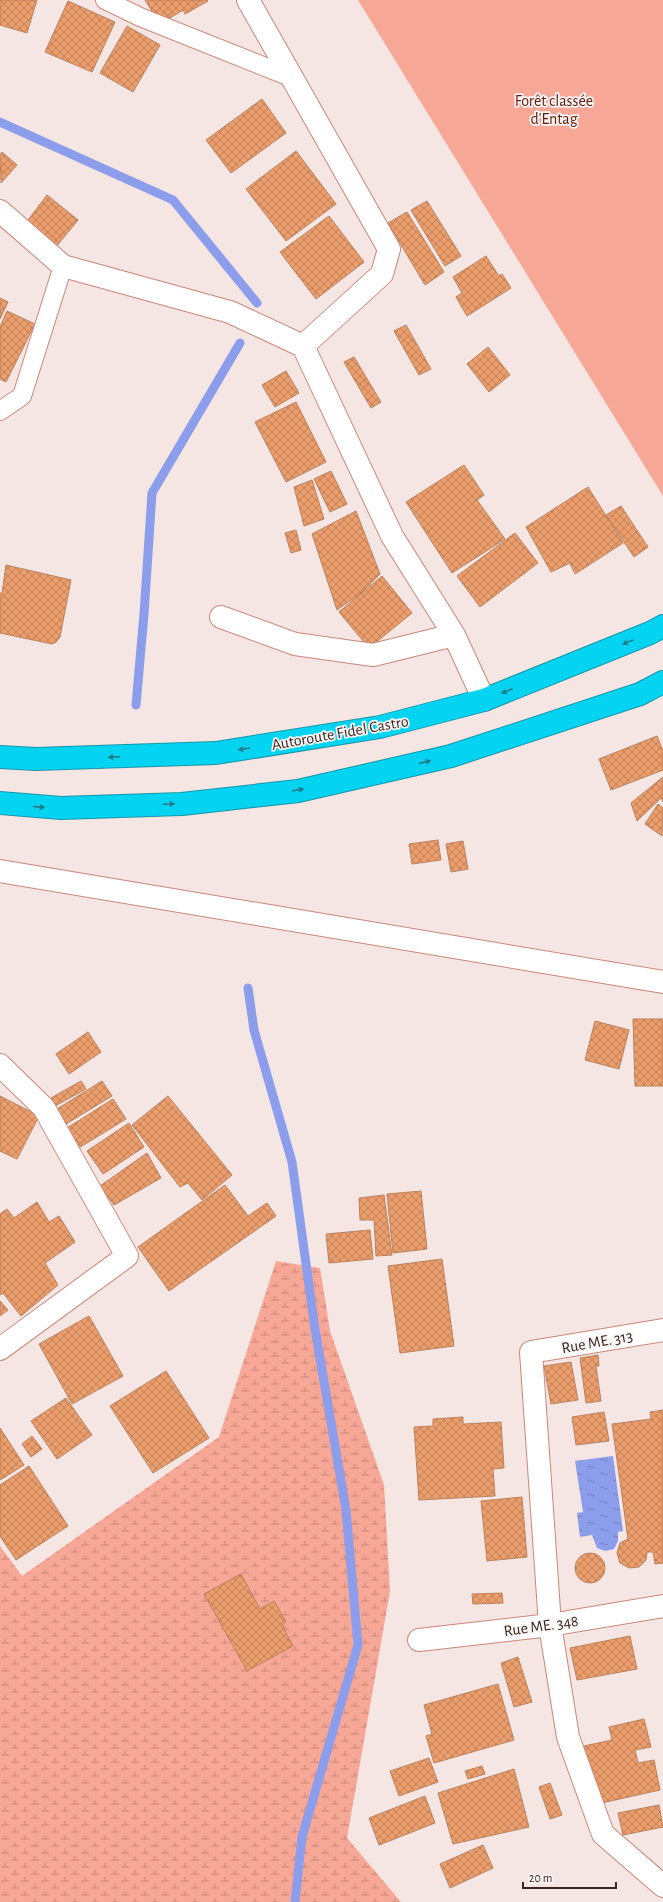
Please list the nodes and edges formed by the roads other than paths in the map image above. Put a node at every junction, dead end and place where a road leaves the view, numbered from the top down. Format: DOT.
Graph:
graph roads {
  1 [pos="105,0"];
  2 [pos="248,0"];
  3 [pos="292,78"];
  4 [pos="0,211"];
  5 [pos="63,266"];
  6 [pos="303,346"];
  7 [pos="0,411"];
  8 [pos="221,617"];
  9 [pos="663,626"];
  10 [pos="454,635"];
  11 [pos="663,682"];
  12 [pos="484,700"];
  13 [pos="0,756"];
  14 [pos="0,803"];
  15 [pos="0,871"];
  16 [pos="663,982"];
  17 [pos="0,1065"];
  18 [pos="663,1330"];
  19 [pos="0,1349"];
  20 [pos="663,1606"];
  21 [pos="550,1625"];
  22 [pos="419,1640"];
  23 [pos="663,1886"];
  1 -- 3 [label="lane"];
  2 -- 3 [label="street"];
  3 -- 6 [label="street"];
  4 -- 5 [label="street"];
  5 -- 6 [label="street"];
  5 -- 7 [label="lane"];
  6 -- 10 [label="street"];
  8 -- 10 [label="street"];
  9 -- 12 [label="highway, Autoroute Fidel Castro, one-way"];
  10 -- 12 [label="street"];
  14 -- 11 [label="highway, one-way"];
  12 -- 13 [label="highway, Autoroute Fidel Castro, one-way"];
  15 -- 16 [label="street"];
  17 -- 19 [label="street"];
  18 -- 21 [label="street, Rue ME. 313"];
  20 -- 21 [label="street, Rue ME. 348"];
  21 -- 22 [label="street, Rue ME. 348"];
  21 -- 23 [label="street"];
}
